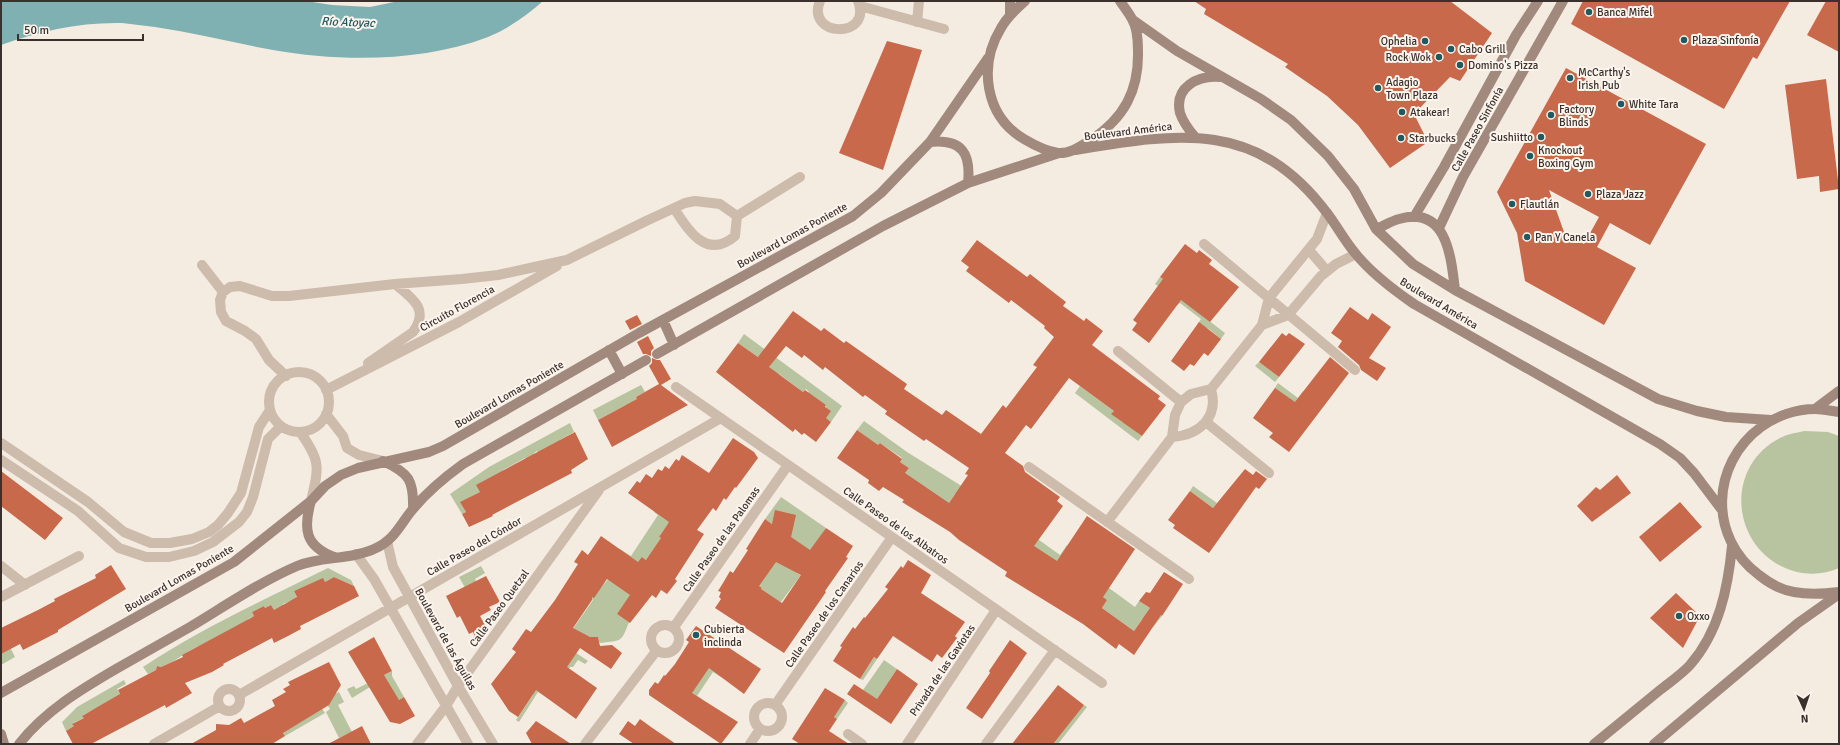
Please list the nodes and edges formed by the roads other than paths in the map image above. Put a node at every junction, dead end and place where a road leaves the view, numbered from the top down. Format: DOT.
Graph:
graph roads {
  1 [pos="919,1"];
  2 [pos="1010,1"];
  3 [pos="1025,1"];
  4 [pos="1120,1"];
  5 [pos="1538,1"];
  6 [pos="1563,1"];
  7 [pos="819,2"];
  8 [pos="859,3"];
  9 [pos="1010,15"];
  10 [pos="1133,20"];
  11 [pos="917,22"];
  12 [pos="944,30"];
  13 [pos="988,58"];
  14 [pos="1220,77"];
  15 [pos="1195,137"];
  16 [pos="930,142"];
  17 [pos="1076,150"];
  18 [pos="1059,153"];
  19 [pos="800,177"];
  20 [pos="968,183"];
  21 [pos="674,208"];
  22 [pos="1327,213"];
  23 [pos="737,216"];
  24 [pos="1414,217"];
  25 [pos="1439,228"];
  26 [pos="1376,229"];
  27 [pos="1204,244"];
  28 [pos="1309,250"];
  29 [pos="1356,254"];
  30 [pos="567,260"];
  31 [pos="202,265"];
  32 [pos="1327,271"];
  33 [pos="395,284"];
  34 [pos="1455,290"];
  35 [pos="223,292"];
  36 [pos="1269,298"];
  37 [pos="1288,314"];
  38 [pos="663,320"];
  39 [pos="1262,325"];
  40 [pos="674,345"];
  41 [pos="609,350"];
  42 [pos="1118,351"];
  43 [pos="657,354"];
  44 [pos="646,360"];
  45 [pos="1355,370"];
  46 [pos="357,374"];
  47 [pos="622,374"];
  48 [pos="286,376"];
  49 [pos="676,387"];
  50 [pos="1211,388"];
  51 [pos="326,390"];
  52 [pos="1839,391"];
  53 [pos="1181,402"];
  54 [pos="1815,409"];
  55 [pos="270,410"];
  56 [pos="1839,412"];
  57 [pos="326,414"];
  58 [pos="721,418"];
  59 [pos="1771,420"];
  60 [pos="1206,422"];
  61 [pos="281,426"];
  62 [pos="300,432"];
  63 [pos="1172,437"];
  64 [pos="1,443"];
  65 [pos="1,460"];
  66 [pos="383,461"];
  67 [pos="788,465"];
  68 [pos="1029,467"];
  69 [pos="1269,473"];
  70 [pos="602,487"];
  71 [pos="241,493"];
  72 [pos="253,497"];
  73 [pos="311,501"];
  74 [pos="88,502"];
  75 [pos="413,509"];
  76 [pos="1722,510"];
  77 [pos="78,512"];
  78 [pos="1107,522"];
  79 [pos="892,537"];
  80 [pos="387,541"];
  81 [pos="1732,546"];
  82 [pos="356,554"];
  83 [pos="79,556"];
  84 [pos="334,557"];
  85 [pos="1,566"];
  86 [pos="1189,579"];
  87 [pos="25,585"];
  88 [pos="1839,593"];
  89 [pos="409,596"];
  90 [pos="1,597"];
  91 [pos="390,607"];
  92 [pos="996,610"];
  93 [pos="674,627"];
  94 [pos="657,650"];
  95 [pos="1055,650"];
  96 [pos="1102,683"];
  97 [pos="458,686"];
  98 [pos="1,693"];
  99 [pos="239,695"];
  100 [pos="775,705"];
  101 [pos="220,706"];
  102 [pos="446,706"];
  103 [pos="760,729"];
  104 [pos="1,734"];
  105 [pos="848,734"];
  106 [pos="4,744"];
  107 [pos="19,744"];
  108 [pos="154,744"];
  109 [pos="417,744"];
  110 [pos="468,744"];
  111 [pos="493,744"];
  112 [pos="585,744"];
  113 [pos="750,744"];
  114 [pos="862,744"];
  115 [pos="907,744"];
  116 [pos="986,744"];
  117 [pos="1594,744"];
  118 [pos="1654,744"];
  1 -- 11 [label="street"];
  2 -- 9 [label="street"];
  3 -- 9 [label="street"];
  4 -- 10 [label="street"];
  5 -- 24 [label="street, Calle Paseo Sinfonía"];
  6 -- 25 [label="street, Calle Paseo Sinfonía"];
  7 -- 8 [label="street"];
  8 -- 11 [label="street"];
  9 -- 13 [label="street"];
  10 -- 14 [label="street, Boulevard América"];
  10 -- 17 [label="street"];
  11 -- 12 [label="street"];
  13 -- 16 [label="street, Boulevard Lomas Poniente"];
  13 -- 18 [label="street"];
  14 -- 15 [label="street"];
  14 -- 26 [label="street, Boulevard América"];
  15 -- 17 [label="street, Boulevard América"];
  15 -- 22 [label="street, Boulevard América"];
  16 -- 20 [label="street"];
  16 -- 38 [label="street, Boulevard Lomas Poniente"];
  17 -- 18 [label="street, Boulevard América"];
  18 -- 20 [label="street"];
  19 -- 23 [label="street"];
  20 -- 40 [label="street"];
  21 -- 23 [label="street, Circuito Florencia"];
  21 -- 23 [label="street"];
  21 -- 30 [label="street, Circuito Florencia"];
  22 -- 28 [label="street"];
  22 -- 29 [label="street, Boulevard América"];
  24 -- 25 [label="street"];
  24 -- 26 [label="street"];
  25 -- 34 [label="street"];
  26 -- 34 [label="street, Boulevard América"];
  27 -- 36 [label="street"];
  28 -- 32 [label="street"];
  28 -- 36 [label="street"];
  29 -- 32 [label="street"];
  29 -- 76 [label="street, Boulevard América"];
  30 -- 33 [label="street, Circuito Florencia"];
  30 -- 46 [label="street, Circuito Florencia"];
  31 -- 35 [label="street"];
  32 -- 37 [label="street"];
  33 -- 35 [label="street, Circuito Florencia"];
  33 -- 46 [label="street, Circuito Florencia"];
  34 -- 59 [label="street, Boulevard América"];
  35 -- 48 [label="street"];
  36 -- 37 [label="street"];
  36 -- 39 [label="street"];
  37 -- 39 [label="street"];
  37 -- 45 [label="street"];
  38 -- 40 [label="street"];
  38 -- 41 [label="street, Boulevard Lomas Poniente"];
  39 -- 50 [label="street"];
  40 -- 43 [label="street"];
  41 -- 47 [label="street"];
  41 -- 66 [label="street, Boulevard Lomas Poniente"];
  42 -- 53 [label="street"];
  44 -- 47 [label="street"];
  46 -- 51 [label="street, Circuito Florencia"];
  47 -- 75 [label="street"];
  48 -- 51 [label="street"];
  48 -- 55 [label="street"];
  49 -- 58 [label="street, Calle Paseo de los Albatros"];
  50 -- 53 [label="street"];
  50 -- 60 [label="street"];
  51 -- 57 [label="street"];
  52 -- 54 [label="street"];
  53 -- 63 [label="street"];
  54 -- 56 [label="street"];
  54 -- 59 [label="street"];
  55 -- 61 [label="street"];
  55 -- 71 [label="street"];
  57 -- 62 [label="street"];
  57 -- 66 [label="street"];
  58 -- 67 [label="street, Calle Paseo de los Albatros"];
  58 -- 70 [label="street, Calle Paseo del Cóndor"];
  59 -- 76 [label="street"];
  60 -- 63 [label="street"];
  60 -- 69 [label="street"];
  61 -- 62 [label="street"];
  61 -- 72 [label="street"];
  62 -- 73 [label="street"];
  63 -- 78 [label="street"];
  64 -- 74 [label="street"];
  65 -- 77 [label="street"];
  66 -- 73 [label="street, Boulevard Lomas Poniente"];
  66 -- 75 [label="street"];
  67 -- 79 [label="street, Calle Paseo de los Albatros"];
  67 -- 93 [label="street, Calle Paseo de las Palomas"];
  68 -- 78 [label="street"];
  70 -- 89 [label="street, Calle Paseo del Cóndor"];
  70 -- 97 [label="street, Calle Paseo Quetzal"];
  71 -- 72 [label="street"];
  71 -- 74 [label="street"];
  72 -- 77 [label="street"];
  73 -- 84 [label="street"];
  73 -- 98 [label="street, Boulevard Lomas Poniente"];
  74 -- 77 [label="street"];
  75 -- 80 [label="street"];
  76 -- 81 [label="street"];
  78 -- 86 [label="street"];
  79 -- 92 [label="street, Calle Paseo de los Albatros"];
  79 -- 100 [label="street, Calle Paseo de los Canarios"];
  80 -- 82 [label="street"];
  80 -- 89 [label="street, Boulevard de las Águilas"];
  81 -- 88 [label="street"];
  81 -- 117 [label="street"];
  82 -- 84 [label="street"];
  82 -- 91 [label="street"];
  83 -- 87 [label="street"];
  84 -- 107 [label="street"];
  85 -- 87 [label="street"];
  87 -- 90 [label="street"];
  88 -- 118 [label="street"];
  89 -- 91 [label="street, Calle Paseo del Cóndor"];
  89 -- 97 [label="street, Boulevard de las Águilas"];
  91 -- 99 [label="street, Calle Paseo del Cóndor"];
  91 -- 102 [label="street"];
  92 -- 95 [label="street, Calle Paseo de los Albatros"];
  92 -- 115 [label="street, Privada de las Gaviotas"];
  93 -- 94 [label="street"];
  93 -- 94 [label="street"];
  94 -- 112 [label="street"];
  95 -- 96 [label="street, Calle Paseo de los Albatros"];
  95 -- 116 [label="street"];
  97 -- 102 [label="street, Calle Paseo Quetzal"];
  97 -- 111 [label="street, Boulevard de las Águilas"];
  99 -- 101 [label="street"];
  99 -- 101 [label="street"];
  100 -- 103 [label="street"];
  100 -- 103 [label="street"];
  101 -- 108 [label="street"];
  102 -- 109 [label="street, Calle Paseo Quetzal"];
  102 -- 110 [label="street"];
  103 -- 113 [label="street"];
  104 -- 106 [label="street"];
  105 -- 114 [label="street"];
}
